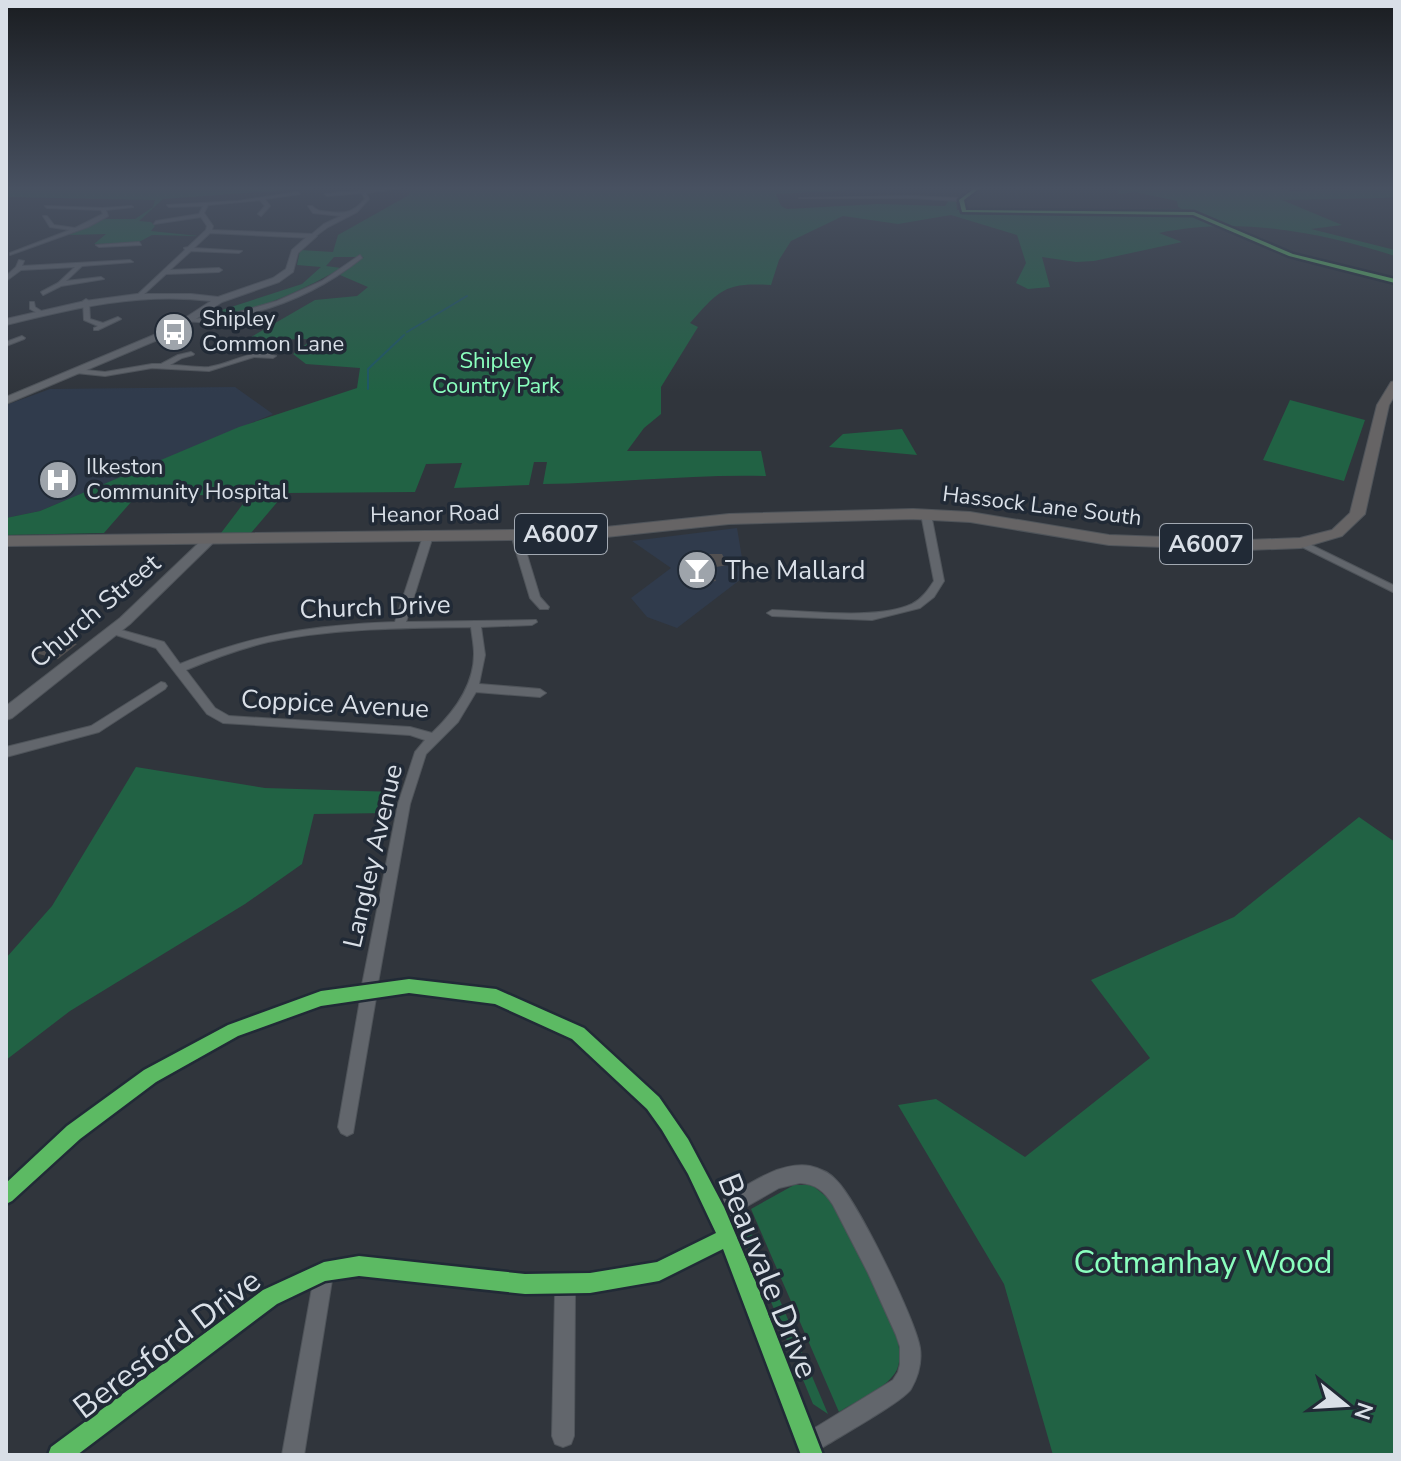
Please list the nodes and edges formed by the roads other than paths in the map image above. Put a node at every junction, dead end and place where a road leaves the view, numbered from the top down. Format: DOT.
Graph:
graph roads {
  1 [pos="14,255"];
  2 [pos="127,255"];
  3 [pos="183,255"];
  4 [pos="294,255"];
  5 [pos="1292,255"];
  6 [pos="360,257"];
  7 [pos="21,260"];
  8 [pos="119,262"];
  9 [pos="130,262"];
  10 [pos="6,263"];
  11 [pos="81,264"];
  12 [pos="226,264"];
  13 [pos="19,268"];
  14 [pos="219,270"];
  15 [pos="160,273"];
  16 [pos="204,278"];
  17 [pos="6,279"];
  18 [pos="101,279"];
  19 [pos="1395,281"];
  20 [pos="60,284"];
  21 [pos="43,293"];
  22 [pos="140,295"];
  23 [pos="219,300"];
  24 [pos="86,301"];
  25 [pos="32,303"];
  26 [pos="41,313"];
  27 [pos="118,319"];
  28 [pos="189,320"];
  29 [pos="6,322"];
  30 [pos="22,338"];
  31 [pos="7,342"];
  32 [pos="191,354"];
  33 [pos="273,356"];
  34 [pos="163,366"];
  35 [pos="76,371"];
  36 [pos="1395,385"];
  37 [pos="6,401"];
  38 [pos="918,514"];
  39 [pos="516,535"];
  40 [pos="428,536"];
  41 [pos="210,539"];
  42 [pos="6,541"];
  43 [pos="1301,543"];
  44 [pos="924,584"];
  45 [pos="936,587"];
  46 [pos="1395,590"];
  47 [pos="544,607"];
  48 [pos="772,613"];
  49 [pos="532,622"];
  50 [pos="399,626"];
  51 [pos="476,626"];
  52 [pos="114,631"];
  53 [pos="178,669"];
  54 [pos="161,686"];
  55 [pos="473,688"];
  56 [pos="540,693"];
  57 [pos="6,714"];
  58 [pos="433,738"];
  59 [pos="6,752"];
  60 [pos="370,988"];
  61 [pos="347,1127"];
  62 [pos="6,1195"];
  63 [pos="716,1214"];
  64 [pos="727,1237"];
  65 [pos="324,1272"];
  66 [pos="565,1286"];
  67 [pos="563,1436"];
  68 [pos="810,1449"];
  69 [pos="59,1455"];
  70 [pos="293,1455"];
  1 -- 7 [label="street"];
  2 -- 8 [label="street"];
  3 -- 15 [label="street"];
  4 -- 23 [label="street"];
  5 -- 19 [label="street"];
  6 -- 28 [label="street"];
  7 -- 10 [label="street"];
  7 -- 13 [label="street"];
  8 -- 9 [label="street"];
  8 -- 11 [label="street"];
  11 -- 13 [label="street"];
  11 -- 20 [label="street"];
  12 -- 14 [label="street"];
  13 -- 17 [label="street"];
  14 -- 15 [label="street"];
  14 -- 16 [label="street"];
  15 -- 22 [label="street"];
  18 -- 20 [label="street"];
  20 -- 21 [label="street"];
  22 -- 23 [label="street"];
  22 -- 24 [label="street"];
  23 -- 28 [label="street"];
  24 -- 26 [label="street"];
  24 -- 27 [label="street"];
  25 -- 26 [label="street"];
  26 -- 29 [label="street"];
  28 -- 35 [label="street"];
  30 -- 31 [label="street"];
  32 -- 34 [label="street"];
  33 -- 34 [label="street"];
  34 -- 35 [label="street"];
  35 -- 37 [label="street"];
  36 -- 43 [label="main road, Hassock Lane South / A6007"];
  38 -- 39 [label="main road, Heanor Road / A6007"];
  38 -- 43 [label="main road, Hassock Lane South / A6007"];
  38 -- 45 [label="street"];
  39 -- 40 [label="main road, Heanor Road / A6007"];
  39 -- 47 [label="street"];
  40 -- 41 [label="main road, Heanor Road / A6007"];
  40 -- 50 [label="street"];
  41 -- 42 [label="main road, Heanor Road / A6007"];
  41 -- 52 [label="street, Church Street"];
  43 -- 46 [label="street"];
  44 -- 45 [label="street"];
  45 -- 48 [label="street"];
  49 -- 51 [label="street, Church Drive"];
  50 -- 51 [label="street, Church Drive"];
  50 -- 53 [label="street, Church Drive"];
  51 -- 55 [label="street, Coppice Avenue"];
  52 -- 53 [label="street, Coppice Avenue"];
  52 -- 57 [label="street, Church Street"];
  53 -- 58 [label="street, Coppice Avenue"];
  54 -- 59 [label="street"];
  55 -- 56 [label="street"];
  55 -- 58 [label="street, Coppice Avenue"];
  58 -- 60 [label="street, Langley Avenue"];
  60 -- 61 [label="street, Langley Avenue"];
  60 -- 62 [label="street, Beauvale Drive"];
  60 -- 63 [label="street, Beauvale Drive"];
  63 -- 64 [label="street, Beauvale Drive"];
  63 -- 68 [label="street, Beauvale Drive"];
  64 -- 66 [label="street, Beresford Drive"];
  64 -- 68 [label="street, Beauvale Drive"];
  65 -- 66 [label="street, Beresford Drive"];
  65 -- 69 [label="street, Beresford Drive"];
  65 -- 70 [label="street"];
  66 -- 67 [label="street"];
}
